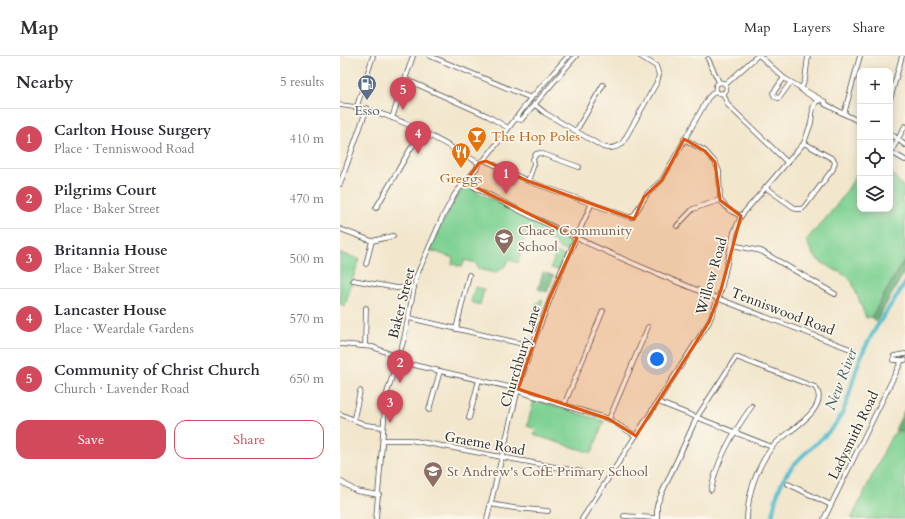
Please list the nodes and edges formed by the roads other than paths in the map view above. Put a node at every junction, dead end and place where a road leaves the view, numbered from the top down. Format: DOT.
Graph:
graph roads {
  1 [pos="373,56"];
  2 [pos="413,56"];
  3 [pos="430,56"];
  4 [pos="568,56"];
  5 [pos="576,56"];
  6 [pos="640,56"];
  7 [pos="757,56"];
  8 [pos="760,56"];
  9 [pos="808,56"];
  10 [pos="860,56"];
  11 [pos="902,56"];
  12 [pos="708,59"];
  13 [pos="770,66"];
  14 [pos="784,78"];
  15 [pos="405,80"];
  16 [pos="719,82"];
  17 [pos="790,83"];
  18 [pos="726,84"];
  19 [pos="603,85"];
  20 [pos="893,89"];
  21 [pos="716,90"];
  22 [pos="802,90"];
  23 [pos="723,93"];
  24 [pos="531,98"];
  25 [pos="818,99"];
  26 [pos="534,104"];
  27 [pos="340,105"];
  28 [pos="357,106"];
  29 [pos="367,108"];
  30 [pos="844,114"];
  31 [pos="392,118"];
  32 [pos="515,118"];
  33 [pos="857,120"];
  34 [pos="905,126"];
  35 [pos="508,128"];
  36 [pos="576,131"];
  37 [pos="423,132"];
  38 [pos="893,135"];
  39 [pos="684,139"];
  40 [pos="898,139"];
  41 [pos="804,143"];
  42 [pos="905,144"];
  43 [pos="893,148"];
  44 [pos="893,154"];
  45 [pos="905,160"];
  46 [pos="482,161"];
  47 [pos="788,163"];
  48 [pos="579,167"];
  49 [pos="528,181"];
  50 [pos="465,182"];
  51 [pos="340,184"];
  52 [pos="765,187"];
  53 [pos="720,200"];
  54 [pos="589,204"];
  55 [pos="376,208"];
  56 [pos="741,216"];
  57 [pos="678,226"];
  58 [pos="340,229"];
  59 [pos="394,236"];
  60 [pos="577,238"];
  61 [pos="372,241"];
  62 [pos="732,245"];
  63 [pos="366,264"];
  64 [pos="469,275"];
  65 [pos="353,280"];
  66 [pos="414,287"];
  67 [pos="834,294"];
  68 [pos="718,298"];
  69 [pos="366,308"];
  70 [pos="603,311"];
  71 [pos="409,318"];
  72 [pos="648,327"];
  73 [pos="456,328"];
  74 [pos="340,344"];
  75 [pos="365,346"];
  76 [pos="532,346"];
  77 [pos="853,350"];
  78 [pos="905,354"];
  79 [pos="398,357"];
  80 [pos="903,360"];
  81 [pos="414,365"];
  82 [pos="440,371"];
  83 [pos="479,380"];
  84 [pos="518,389"];
  85 [pos="360,391"];
  86 [pos="658,402"];
  87 [pos="564,405"];
  88 [pos="752,406"];
  89 [pos="429,410"];
  90 [pos="340,414"];
  91 [pos="697,417"];
  92 [pos="354,418"];
  93 [pos="469,418"];
  94 [pos="609,419"];
  95 [pos="383,426"];
  96 [pos="734,431"];
  97 [pos="636,436"];
  98 [pos="383,440"];
  99 [pos="772,447"];
  100 [pos="502,458"];
  101 [pos="582,472"];
  102 [pos="340,481"];
  103 [pos="788,484"];
  104 [pos="711,490"];
  105 [pos="379,495"];
  106 [pos="490,504"];
  107 [pos="831,505"];
  108 [pos="548,511"];
  109 [pos="624,516"];
  110 [pos="656,518"];
  111 [pos="376,519"];
  112 [pos="487,519"];
  113 [pos="582,519"];
  114 [pos="747,519"];
  115 [pos="824,519"];
  1 -- 28 [label="street"];
  2 -- 15 [label="street"];
  3 -- 24 [label="street"];
  4 -- 24 [label="street, Baker Street"];
  5 -- 26 [label="street, Baker Street"];
  6 -- 36 [label="street"];
  7 -- 13 [label="street"];
  7 -- 18 [label="street"];
  8 -- 13 [label="street"];
  9 -- 22 [label="street"];
  10 -- 30 [label="street"];
  11 -- 20 [label="street"];
  12 -- 16 [label="street"];
  13 -- 14 [label="street"];
  14 -- 17 [label="street"];
  14 -- 17 [label="street"];
  15 -- 31 [label="street"];
  15 -- 35 [label="street"];
  16 -- 18 [label="street"];
  16 -- 21 [label="street"];
  17 -- 22 [label="street"];
  18 -- 23 [label="street"];
  19 -- 36 [label="street"];
  21 -- 23 [label="street"];
  21 -- 39 [label="street"];
  22 -- 25 [label="street"];
  23 -- 47 [label="street"];
  24 -- 32 [label="street, Baker Street"];
  25 -- 30 [label="street"];
  25 -- 41 [label="street, Willow Road"];
  26 -- 32 [label="street, Baker Street"];
  26 -- 36 [label="street"];
  27 -- 28 [label="street"];
  28 -- 29 [label="street"];
  29 -- 31 [label="street"];
  29 -- 51 [label="street"];
  30 -- 33 [label="street"];
  31 -- 37 [label="street"];
  32 -- 35 [label="street, Baker Street"];
  34 -- 40 [label="street"];
  35 -- 46 [label="street, Baker Street"];
  37 -- 46 [label="street"];
  37 -- 55 [label="street"];
  38 -- 40 [label="street"];
  39 -- 53 [label="street"];
  39 -- 54 [label="street"];
  40 -- 42 [label="street"];
  40 -- 43 [label="street"];
  41 -- 47 [label="street, Willow Road"];
  41 -- 52 [label="street"];
  44 -- 45 [label="street"];
  46 -- 49 [label="street"];
  46 -- 50 [label="street, Baker Street"];
  47 -- 52 [label="street, Willow Road"];
  48 -- 49 [label="street"];
  49 -- 54 [label="street"];
  50 -- 60 [label="street, Tenniswood Road"];
  50 -- 66 [label="street, Baker Street"];
  52 -- 56 [label="street, Willow Road"];
  53 -- 56 [label="street"];
  53 -- 57 [label="street"];
  54 -- 60 [label="street, Churchbury Lane"];
  56 -- 62 [label="street, Willow Road"];
  58 -- 61 [label="street"];
  59 -- 61 [label="street"];
  60 -- 68 [label="street, Tenniswood Road"];
  60 -- 76 [label="street, Churchbury Lane"];
  61 -- 63 [label="street"];
  62 -- 67 [label="street"];
  62 -- 68 [label="street, Willow Road"];
  64 -- 73 [label="street"];
  65 -- 66 [label="street"];
  66 -- 71 [label="street, Baker Street"];
  68 -- 77 [label="street, Tenniswood Road"];
  68 -- 86 [label="street, Willow Road"];
  69 -- 75 [label="street"];
  70 -- 87 [label="street"];
  71 -- 73 [label="street"];
  71 -- 79 [label="street, Baker Street"];
  72 -- 94 [label="street"];
  73 -- 76 [label="street"];
  74 -- 75 [label="street"];
  75 -- 79 [label="street"];
  76 -- 84 [label="street, Churchbury Lane"];
  78 -- 80 [label="street"];
  79 -- 95 [label="street, Baker Street"];
  80 -- 107 [label="street, Ladysmith Road"];
  81 -- 82 [label="street"];
  82 -- 83 [label="street"];
  82 -- 89 [label="street"];
  83 -- 84 [label="street"];
  83 -- 93 [label="street"];
  84 -- 87 [label="street"];
  84 -- 100 [label="street, Churchbury Lane"];
  85 -- 92 [label="street"];
  86 -- 91 [label="street"];
  86 -- 97 [label="street, Willow Road"];
  87 -- 94 [label="street"];
  88 -- 96 [label="street"];
  90 -- 92 [label="street"];
  91 -- 96 [label="street"];
  91 -- 99 [label="street"];
  91 -- 110 [label="street"];
  92 -- 95 [label="street"];
  94 -- 97 [label="street"];
  95 -- 98 [label="street, Baker Street"];
  96 -- 99 [label="street"];
  96 -- 104 [label="street"];
  97 -- 113 [label="street, Willow Road"];
  98 -- 100 [label="street, Graeme Road"];
  98 -- 105 [label="street, Baker Street"];
  99 -- 114 [label="street"];
  100 -- 101 [label="street, Graeme Road"];
  100 -- 106 [label="street, Churchbury Lane"];
  102 -- 105 [label="street"];
  103 -- 107 [label="street"];
  105 -- 111 [label="street, Baker Street"];
  106 -- 108 [label="street"];
  106 -- 112 [label="street, Churchbury Lane"];
  107 -- 115 [label="street, Ladysmith Road"];
  109 -- 110 [label="street"];
}
